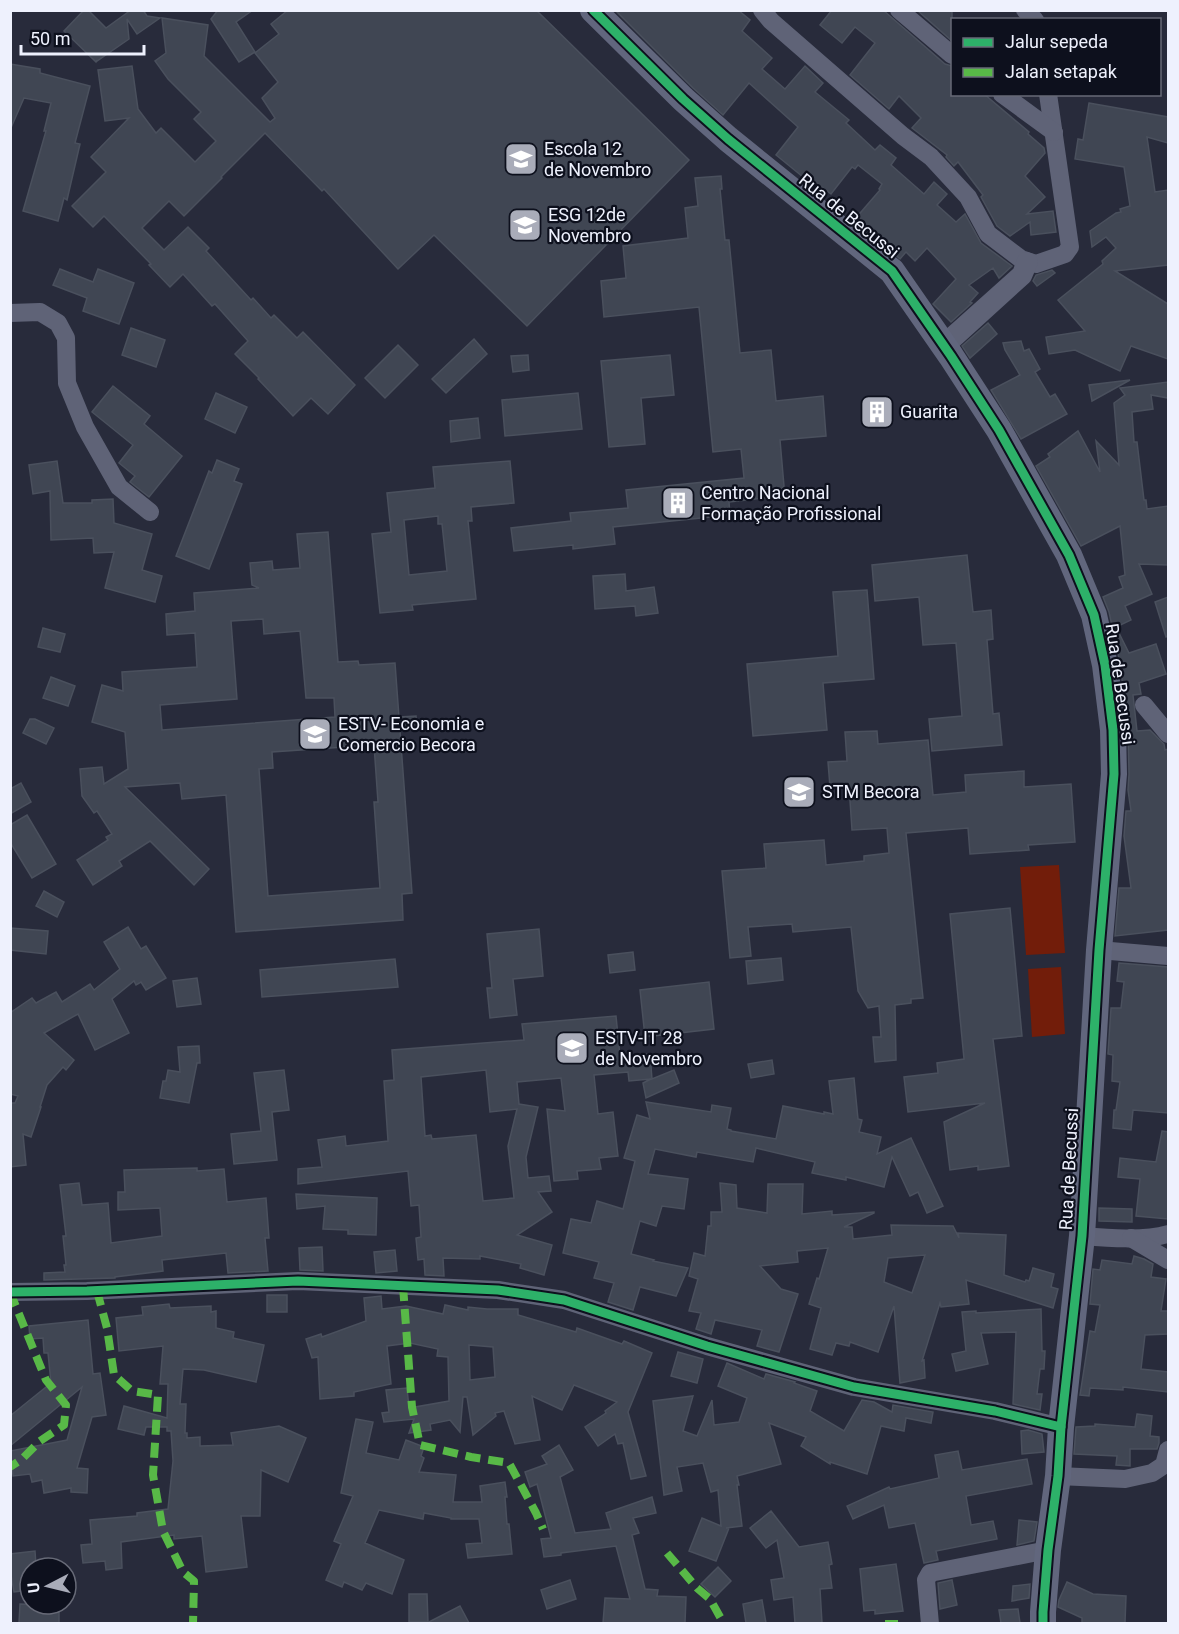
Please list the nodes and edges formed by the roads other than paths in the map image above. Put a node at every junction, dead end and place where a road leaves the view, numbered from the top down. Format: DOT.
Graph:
graph roads {
  1 [pos="593,10"];
  2 [pos="762,10"];
  3 [pos="899,10"];
  4 [pos="951,54"];
  5 [pos="1005,96"];
  6 [pos="1048,96"];
  7 [pos="1054,132"];
  8 [pos="1027,262"];
  9 [pos="10,313"];
  10 [pos="150,512"];
  11 [pos="1144,705"];
  12 [pos="1168,734"];
  13 [pos="1099,950"];
  14 [pos="1168,956"];
  15 [pos="1082,1236"];
  16 [pos="1166,1236"];
  17 [pos="1131,1238"];
  18 [pos="1168,1260"];
  19 [pos="10,1292"];
  20 [pos="1061,1426"];
  21 [pos="1168,1450"];
  22 [pos="1058,1476"];
  23 [pos="1048,1550"];
  24 [pos="930,1623"];
  25 [pos="1043,1623"];
  1 -- 13 [label="street, Rua de Becussi"];
  2 -- 8 [label="street"];
  3 -- 4 [label="street"];
  5 -- 7 [label="street"];
  6 -- 7 [label="street"];
  7 -- 8 [label="street"];
  8 -- 8 [label="street"];
  9 -- 10 [label="street"];
  11 -- 12 [label="street"];
  13 -- 14 [label="street"];
  13 -- 15 [label="street, Rua de Becussi"];
  15 -- 17 [label="street"];
  15 -- 20 [label="street, Rua de Becussi"];
  16 -- 17 [label="street"];
  17 -- 18 [label="street"];
  19 -- 20 [label="street"];
  20 -- 22 [label="street, Rua de Becussi"];
  21 -- 22 [label="street"];
  22 -- 23 [label="street, Rua de Becussi"];
  23 -- 24 [label="street"];
  23 -- 25 [label="street, Rua de Becussi"];
}
